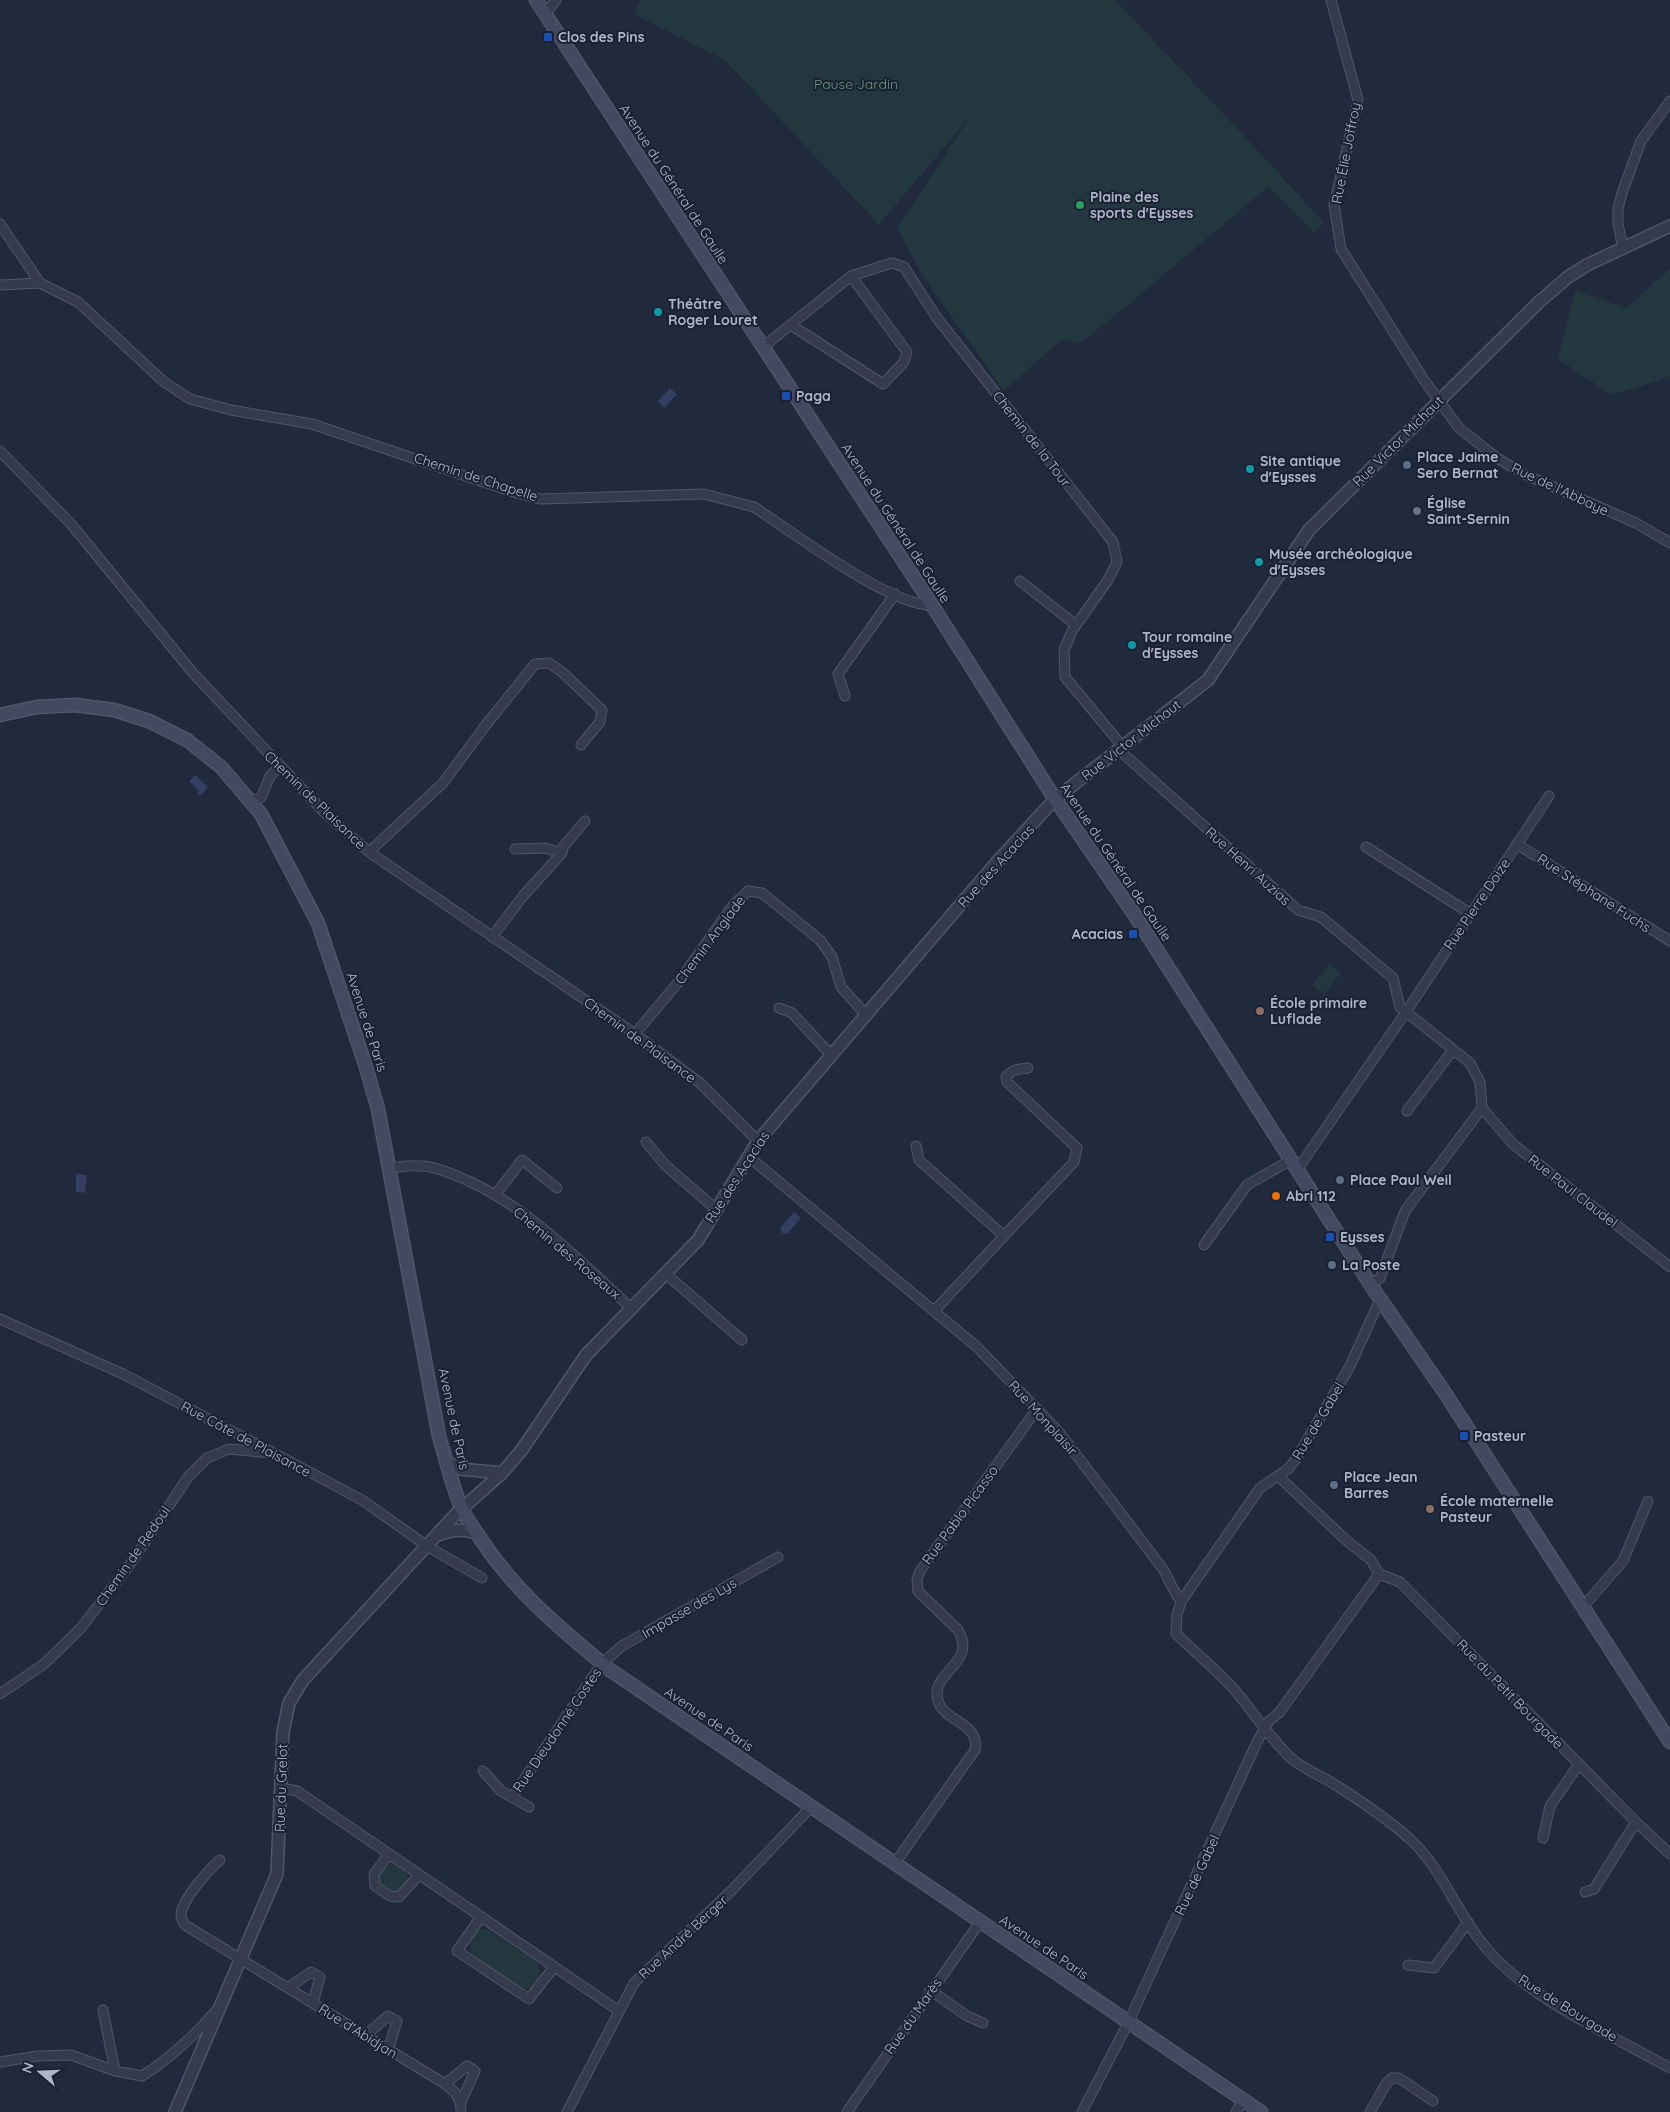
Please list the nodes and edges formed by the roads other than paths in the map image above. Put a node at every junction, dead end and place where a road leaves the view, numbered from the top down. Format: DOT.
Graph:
graph roads {
  1 [pos="536,0"];
  2 [pos="556,0"];
  3 [pos="1331,0"];
  4 [pos="546,14"];
  5 [pos="1670,101"];
  6 [pos="0,224"];
  7 [pos="1670,226"];
  8 [pos="1623,249"];
  9 [pos="851,276"];
  10 [pos="40,283"];
  11 [pos="0,285"];
  12 [pos="791,325"];
  13 [pos="763,347"];
  14 [pos="1439,401"];
  15 [pos="0,451"];
  16 [pos="1670,543"];
  17 [pos="1020,581"];
  18 [pos="895,594"];
  19 [pos="932,605"];
  20 [pos="1076,625"];
  21 [pos="845,696"];
  22 [pos="0,715"];
  23 [pos="581,745"];
  24 [pos="1121,748"];
  25 [pos="279,767"];
  26 [pos="1549,796"];
  27 [pos="1055,799"];
  28 [pos="252,800"];
  29 [pos="585,821"];
  30 [pos="1517,844"];
  31 [pos="1366,847"];
  32 [pos="515,849"];
  33 [pos="369,852"];
  34 [pos="562,853"];
  35 [pos="1471,914"];
  36 [pos="492,937"];
  37 [pos="1670,941"];
  38 [pos="779,1008"];
  39 [pos="1406,1012"];
  40 [pos="866,1015"];
  41 [pos="635,1034"];
  42 [pos="1453,1050"];
  43 [pos="832,1056"];
  44 [pos="1028,1068"];
  45 [pos="1482,1108"];
  46 [pos="1407,1111"];
  47 [pos="758,1141"];
  48 [pos="646,1142"];
  49 [pos="916,1146"];
  50 [pos="748,1156"];
  51 [pos="1294,1165"];
  52 [pos="389,1168"];
  53 [pos="557,1188"];
  54 [pos="495,1195"];
  55 [pos="716,1209"];
  56 [pos="1004,1236"];
  57 [pos="1204,1245"];
  58 [pos="1670,1267"];
  59 [pos="666,1274"];
  60 [pos="1370,1284"];
  61 [pos="1382,1301"];
  62 [pos="631,1308"];
  63 [pos="934,1311"];
  64 [pos="0,1319"];
  65 [pos="742,1340"];
  66 [pos="1037,1409"];
  67 [pos="274,1453"];
  68 [pos="447,1462"];
  69 [pos="502,1472"];
  70 [pos="1278,1476"];
  71 [pos="1648,1501"];
  72 [pos="462,1509"];
  73 [pos="478,1534"];
  74 [pos="436,1536"];
  75 [pos="427,1546"];
  76 [pos="778,1557"];
  77 [pos="1379,1574"];
  78 [pos="482,1578"];
  79 [pos="1182,1600"];
  80 [pos="1582,1608"];
  81 [pos="602,1663"];
  82 [pos="0,1694"];
  83 [pos="1266,1727"];
  84 [pos="1670,1742"];
  85 [pos="1579,1764"];
  86 [pos="483,1771"];
  87 [pos="282,1788"];
  88 [pos="513,1796"];
  89 [pos="529,1807"];
  90 [pos="812,1807"];
  91 [pos="1636,1822"];
  92 [pos="1543,1838"];
  93 [pos="389,1854"];
  94 [pos="1670,1854"];
  95 [pos="220,1860"];
  96 [pos="895,1864"];
  97 [pos="419,1875"];
  98 [pos="1585,1892"];
  99 [pos="481,1917"];
  100 [pos="980,1922"];
  101 [pos="1468,1922"];
  102 [pos="240,1960"];
  103 [pos="1408,1966"];
  104 [pos="554,1967"];
  105 [pos="288,1988"];
  106 [pos="930,1990"];
  107 [pos="222,2003"];
  108 [pos="313,2003"];
  109 [pos="103,2010"];
  110 [pos="619,2011"];
  111 [pos="983,2022"];
  112 [pos="1128,2023"];
  113 [pos="365,2036"];
  114 [pos="388,2050"];
  115 [pos="0,2062"];
  116 [pos="1670,2068"];
  117 [pos="115,2071"];
  118 [pos="445,2084"];
  119 [pos="1243,2100"];
  120 [pos="1433,2101"];
  121 [pos="461,2102"];
  122 [pos="175,2112"];
  123 [pos="461,2112"];
  124 [pos="567,2112"];
  125 [pos="847,2112"];
  126 [pos="1082,2112"];
  127 [pos="1236,2112"];
  128 [pos="1261,2112"];
  129 [pos="1370,2112"];
  1 -- 4 [label="main road, Avenue du Général de Gaulle"];
  2 -- 4 [label="street"];
  3 -- 14 [label="street, Rue Élie Joffroy"];
  4 -- 13 [label="main road, Avenue du Général de Gaulle"];
  5 -- 8 [label="street"];
  6 -- 10 [label="street"];
  7 -- 8 [label="street, Rue Victor Michaut"];
  8 -- 14 [label="street, Rue Victor Michaut"];
  9 -- 12 [label="street"];
  9 -- 12 [label="street"];
  9 -- 20 [label="street, Chemin de la Tour"];
  10 -- 11 [label="street"];
  10 -- 18 [label="street, Chemin de Chapelle"];
  12 -- 13 [label="street"];
  13 -- 19 [label="main road, Avenue du Général de Gaulle"];
  14 -- 16 [label="street, Rue de l'Abbaye"];
  14 -- 24 [label="street, Rue Victor Michaut"];
  15 -- 25 [label="street, Chemin de Plaisance"];
  17 -- 20 [label="street"];
  18 -- 19 [label="street, Chemin de Chapelle"];
  18 -- 21 [label="street"];
  19 -- 27 [label="main road, Avenue du Général de Gaulle"];
  20 -- 24 [label="street, Chemin de la Tour"];
  22 -- 28 [label="main road, Avenue de Paris"];
  23 -- 33 [label="street"];
  24 -- 27 [label="street, Rue Victor Michaut"];
  24 -- 39 [label="street, Rue Henri Auzias"];
  25 -- 28 [label="street"];
  25 -- 33 [label="street, Chemin de Plaisance"];
  26 -- 30 [label="street, Rue Pierre Doize"];
  27 -- 40 [label="street, Rue des Acacias"];
  27 -- 51 [label="main road, Avenue du Général de Gaulle"];
  28 -- 52 [label="main road, Avenue de Paris"];
  29 -- 34 [label="street"];
  30 -- 35 [label="street, Rue Pierre Doize"];
  30 -- 37 [label="street, Rue Stéphane Fuchs"];
  31 -- 35 [label="street"];
  32 -- 34 [label="street"];
  33 -- 36 [label="street, Chemin de Plaisance"];
  34 -- 36 [label="street"];
  35 -- 39 [label="street, Rue Pierre Doize"];
  36 -- 41 [label="street, Chemin de Plaisance"];
  38 -- 43 [label="street"];
  39 -- 42 [label="street, Rue Henri Auzias"];
  39 -- 51 [label="street, Rue Pierre Doize"];
  40 -- 41 [label="street, Chemin Anglade"];
  40 -- 43 [label="street, Rue des Acacias"];
  41 -- 47 [label="street, Chemin de Plaisance"];
  42 -- 45 [label="street, Rue Henri Auzias"];
  42 -- 46 [label="street"];
  43 -- 47 [label="street, Rue des Acacias"];
  44 -- 56 [label="street"];
  45 -- 58 [label="street, Rue Paul Claudel"];
  45 -- 60 [label="street"];
  47 -- 50 [label="street, Rue des Acacias"];
  48 -- 55 [label="street"];
  49 -- 56 [label="street"];
  50 -- 55 [label="street, Rue des Acacias"];
  50 -- 63 [label="street, Rue Monplaisir"];
  51 -- 57 [label="street"];
  51 -- 60 [label="main road, Avenue du Général de Gaulle"];
  52 -- 54 [label="street, Chemin des Roseaux"];
  52 -- 68 [label="main road, Avenue de Paris"];
  53 -- 54 [label="street"];
  54 -- 62 [label="street, Chemin des Roseaux"];
  55 -- 59 [label="street, Rue des Acacias"];
  56 -- 63 [label="street"];
  59 -- 62 [label="street, Rue des Acacias"];
  59 -- 65 [label="street"];
  60 -- 61 [label="main road, Avenue du Général de Gaulle"];
  61 -- 70 [label="street, Rue de Gabel"];
  61 -- 80 [label="main road, Avenue du Général de Gaulle"];
  62 -- 69 [label="street, Rue des Acacias"];
  63 -- 66 [label="street, Rue Monplaisir"];
  64 -- 67 [label="street, Rue Côte de Plaisance"];
  66 -- 79 [label="street, Rue Monplaisir"];
  66 -- 96 [label="street, Rue Pablo Picasso"];
  67 -- 75 [label="street, Rue Côte de Plaisance"];
  67 -- 82 [label="street, Chemin de Redoul"];
  68 -- 69 [label="street"];
  68 -- 72 [label="main road, Avenue de Paris"];
  69 -- 72 [label="street, Rue des Acacias"];
  70 -- 77 [label="street, Rue du Petit Bourgade"];
  70 -- 79 [label="street, Rue de Gabel"];
  71 -- 80 [label="street"];
  72 -- 73 [label="main road, Avenue de Paris"];
  72 -- 74 [label="street, Rue du Grelot"];
  73 -- 74 [label="street"];
  73 -- 81 [label="main road, Avenue de Paris"];
  74 -- 75 [label="street, Rue du Grelot"];
  75 -- 78 [label="street, Rue Côte de Plaisance"];
  75 -- 87 [label="street, Rue du Grelot"];
  76 -- 81 [label="street, Impasse des Lys"];
  77 -- 83 [label="street, Rue de Gabel"];
  77 -- 85 [label="street, Rue du Petit Bourgade"];
  79 -- 83 [label="street"];
  80 -- 84 [label="main road, Avenue du Général de Gaulle"];
  81 -- 88 [label="street, Rue Dieudonné Costes"];
  81 -- 90 [label="main road, Avenue de Paris"];
  83 -- 101 [label="street, Rue de Bourgade"];
  83 -- 112 [label="street, Rue de Gabel"];
  85 -- 91 [label="street, Rue du Petit Bourgade"];
  85 -- 92 [label="street"];
  86 -- 88 [label="street, Rue Dieudonné Costes"];
  87 -- 93 [label="street"];
  87 -- 102 [label="street, Rue du Grelot"];
  88 -- 89 [label="street, Rue Dieudonné Costes"];
  90 -- 96 [label="main road, Avenue de Paris"];
  90 -- 110 [label="street, Rue André Berger"];
  91 -- 94 [label="street, Rue du Petit Bourgade"];
  91 -- 98 [label="street"];
  93 -- 97 [label="street"];
  93 -- 97 [label="street"];
  95 -- 102 [label="street, Rue d'Abidjan"];
  96 -- 100 [label="main road, Avenue de Paris"];
  97 -- 99 [label="street"];
  99 -- 104 [label="street"];
  99 -- 104 [label="street"];
  100 -- 106 [label="street, Rue du Marès"];
  100 -- 112 [label="main road, Avenue de Paris"];
  101 -- 103 [label="street"];
  101 -- 116 [label="street, Rue de Bourgade"];
  102 -- 105 [label="street, Rue d'Abidjan"];
  102 -- 107 [label="street, Rue du Grelot"];
  104 -- 110 [label="street"];
  105 -- 108 [label="street, Rue d'Abidjan"];
  105 -- 108 [label="street"];
  106 -- 111 [label="street"];
  106 -- 125 [label="street, Rue du Marès"];
  107 -- 117 [label="street"];
  107 -- 122 [label="street, Rue du Grelot"];
  108 -- 113 [label="street, Rue d'Abidjan"];
  109 -- 117 [label="street"];
  110 -- 124 [label="street, Rue André Berger"];
  112 -- 119 [label="main road, Avenue de Paris"];
  112 -- 126 [label="street, Rue de Gabel"];
  113 -- 114 [label="street, Rue d'Abidjan"];
  113 -- 114 [label="street"];
  114 -- 118 [label="street, Rue d'Abidjan"];
  115 -- 117 [label="street"];
  118 -- 121 [label="street, Rue d'Abidjan"];
  118 -- 121 [label="street"];
  119 -- 127 [label="street"];
  119 -- 128 [label="main road, Avenue de Paris"];
  120 -- 129 [label="street"];
  121 -- 123 [label="street"];
}
